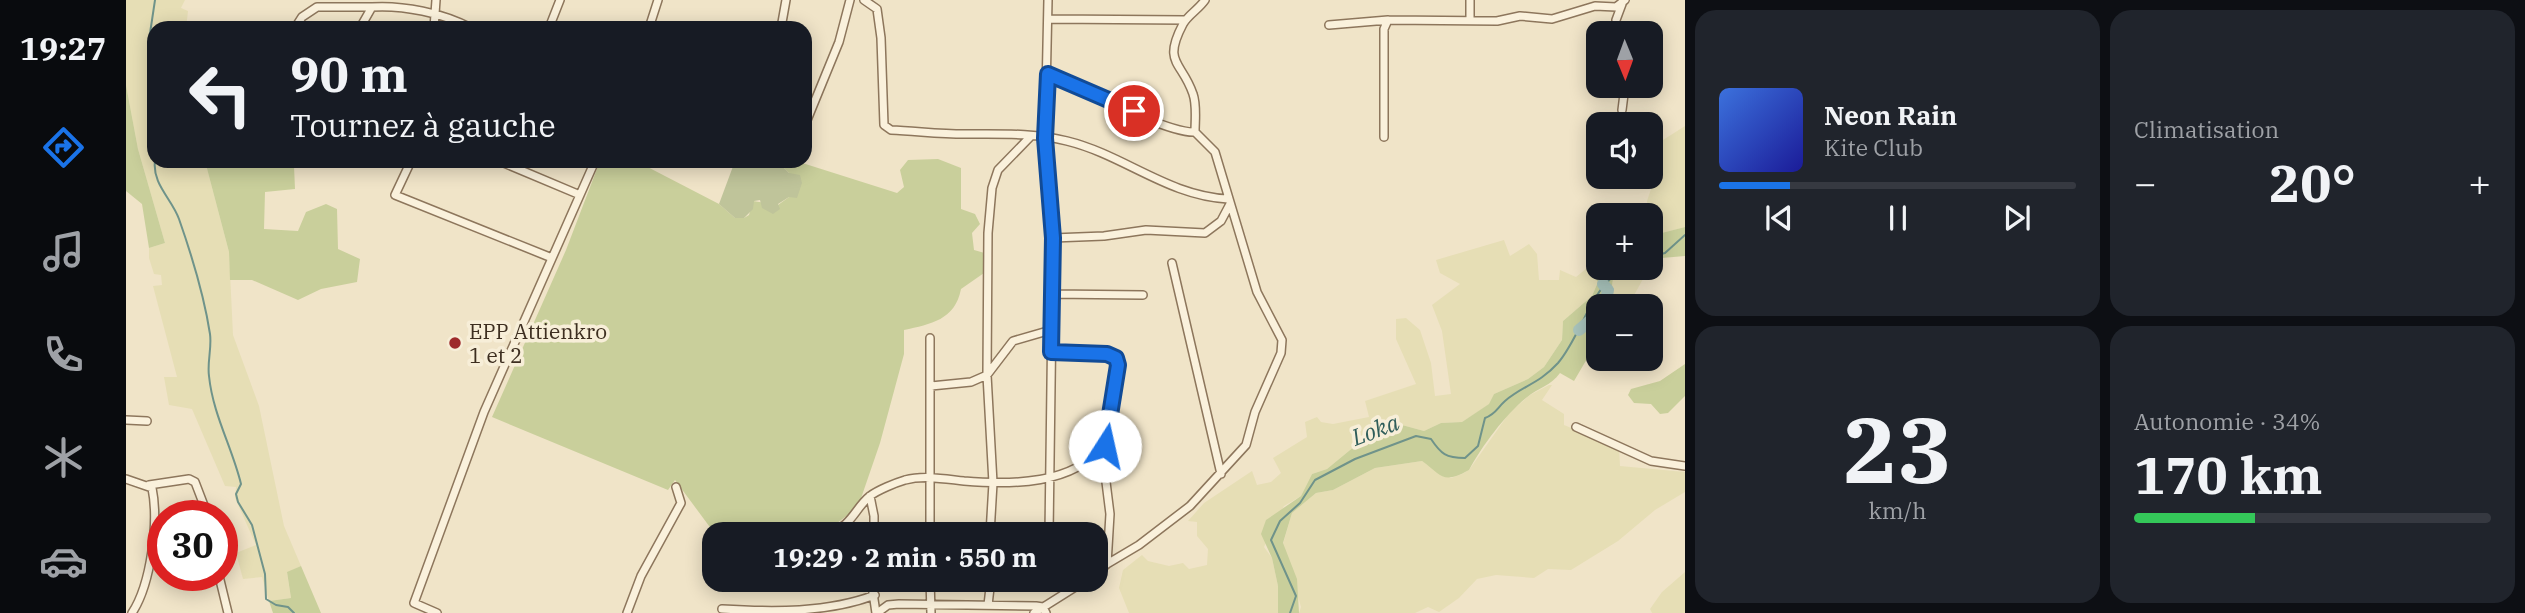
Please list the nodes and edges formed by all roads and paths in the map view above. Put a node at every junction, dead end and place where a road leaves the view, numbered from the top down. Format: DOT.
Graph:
graph roads {
  1 [pos="311,0"];
  2 [pos="436,0"];
  3 [pos="560,0"];
  4 [pos="658,0"];
  5 [pos="786,0"];
  6 [pos="850,0"];
  7 [pos="864,0"];
  8 [pos="1048,0"];
  9 [pos="1205,0"];
  10 [pos="1470,0"];
  11 [pos="1624,1"];
  12 [pos="372,7"];
  13 [pos="1606,7"];
  14 [pos="311,9"];
  15 [pos="436,16"];
  16 [pos="1048,19"];
  17 [pos="1185,20"];
  18 [pos="1388,20"];
  19 [pos="1470,20"];
  20 [pos="1616,20"];
  21 [pos="301,21"];
  22 [pos="364,21"];
  23 [pos="435,21"];
  24 [pos="451,21"];
  25 [pos="552,21"];
  26 [pos="651,21"];
  27 [pos="782,21"];
  28 [pos="1329,24"];
  29 [pos="1048,74"];
  30 [pos="1624,98"];
  31 [pos="812,108"];
  32 [pos="1622,110"];
  33 [pos="1195,132"];
  34 [pos="1031,136"];
  35 [pos="1384,137"];
  36 [pos="1045,138"];
  37 [pos="408,168"];
  38 [pos="516,168"];
  39 [pos="592,168"];
  40 [pos="580,195"];
  41 [pos="1229,201"];
  42 [pos="1053,238"];
  43 [pos="552,258"];
  44 [pos="1172,263"];
  45 [pos="1051,294"];
  46 [pos="1143,295"];
  47 [pos="1051,330"];
  48 [pos="930,338"];
  49 [pos="1051,352"];
  50 [pos="988,375"];
  51 [pos="931,386"];
  52 [pos="126,420"];
  53 [pos="147,421"];
  54 [pos="1576,427"];
  55 [pos="1105,446"];
  56 [pos="1685,466"];
  57 [pos="1221,474"];
  58 [pos="1051,477"];
  59 [pos="931,478"];
  60 [pos="126,479"];
  61 [pos="993,483"];
  62 [pos="149,485"];
  63 [pos="676,487"];
  64 [pos="870,496"];
  65 [pos="202,500"];
  66 [pos="846,522"];
  67 [pos="874,522"];
  68 [pos="930,522"];
  69 [pos="991,522"];
  70 [pos="1049,522"];
  71 [pos="1108,552"];
  72 [pos="1108,563"];
  73 [pos="223,591"];
  74 [pos="874,592"];
  75 [pos="990,592"];
  76 [pos="1070,592"];
  77 [pos="875,595"];
  78 [pos="988,605"];
  79 [pos="722,609"];
  80 [pos="931,609"];
  81 [pos="1044,610"];
  82 [pos="132,613"];
  83 [pos="228,613"];
  84 [pos="436,613"];
  85 [pos="627,613"];
  86 [pos="877,613"];
  87 [pos="1034,613"];
  1 -- 14 [label="street"];
  2 -- 15 [label="street"];
  3 -- 25 [label="street"];
  4 -- 26 [label="street"];
  5 -- 27 [label="street"];
  6 -- 31 [label="street"];
  7 -- 34 [label="street"];
  8 -- 16 [label="street"];
  9 -- 17 [label="street"];
  10 -- 19 [label="street"];
  11 -- 13 [label="street"];
  11 -- 20 [label="street"];
  12 -- 14 [label="street"];
  12 -- 15 [label="street"];
  12 -- 22 [label="street"];
  13 -- 19 [label="street"];
  13 -- 20 [label="street"];
  14 -- 21 [label="street"];
  15 -- 23 [label="street"];
  15 -- 24 [label="street"];
  16 -- 17 [label="street"];
  16 -- 29 [label="street"];
  17 -- 33 [label="street"];
  18 -- 19 [label="street"];
  18 -- 28 [label="street"];
  18 -- 35 [label="street"];
  29 -- 33 [label="street"];
  29 -- 36 [label="street"];
  30 -- 32 [label="street"];
  33 -- 41 [label="street"];
  34 -- 36 [label="street"];
  34 -- 50 [label="street"];
  36 -- 41 [label="street"];
  36 -- 42 [label="street"];
  37 -- 43 [label="street"];
  38 -- 40 [label="street"];
  39 -- 40 [label="street"];
  40 -- 43 [label="street"];
  41 -- 42 [label="street"];
  41 -- 57 [label="street"];
  42 -- 45 [label="street"];
  43 -- 84 [label="street"];
  44 -- 57 [label="street"];
  45 -- 46 [label="street"];
  45 -- 47 [label="street"];
  47 -- 49 [label="street"];
  47 -- 50 [label="street"];
  48 -- 51 [label="street"];
  49 -- 55 [label="street"];
  49 -- 58 [label="street"];
  50 -- 51 [label="street"];
  50 -- 61 [label="street"];
  51 -- 59 [label="street"];
  52 -- 53 [label="street"];
  54 -- 56 [label="street"];
  55 -- 58 [label="street"];
  55 -- 71 [label="street"];
  57 -- 72 [label="street"];
  58 -- 61 [label="street"];
  58 -- 70 [label="street"];
  59 -- 61 [label="street"];
  59 -- 64 [label="street"];
  59 -- 68 [label="street"];
  60 -- 62 [label="street"];
  61 -- 69 [label="street"];
  62 -- 65 [label="street"];
  62 -- 82 [label="street"];
  63 -- 85 [label="street"];
  64 -- 66 [label="street"];
  64 -- 67 [label="street"];
  73 -- 83 [label="street"];
  74 -- 77 [label="street"];
  75 -- 78 [label="street"];
  76 -- 81 [label="street"];
  77 -- 79 [label="street"];
  77 -- 86 [label="street"];
  78 -- 80 [label="street"];
  78 -- 81 [label="street"];
  80 -- 86 [label="street"];
  81 -- 87 [label="street"];
}
